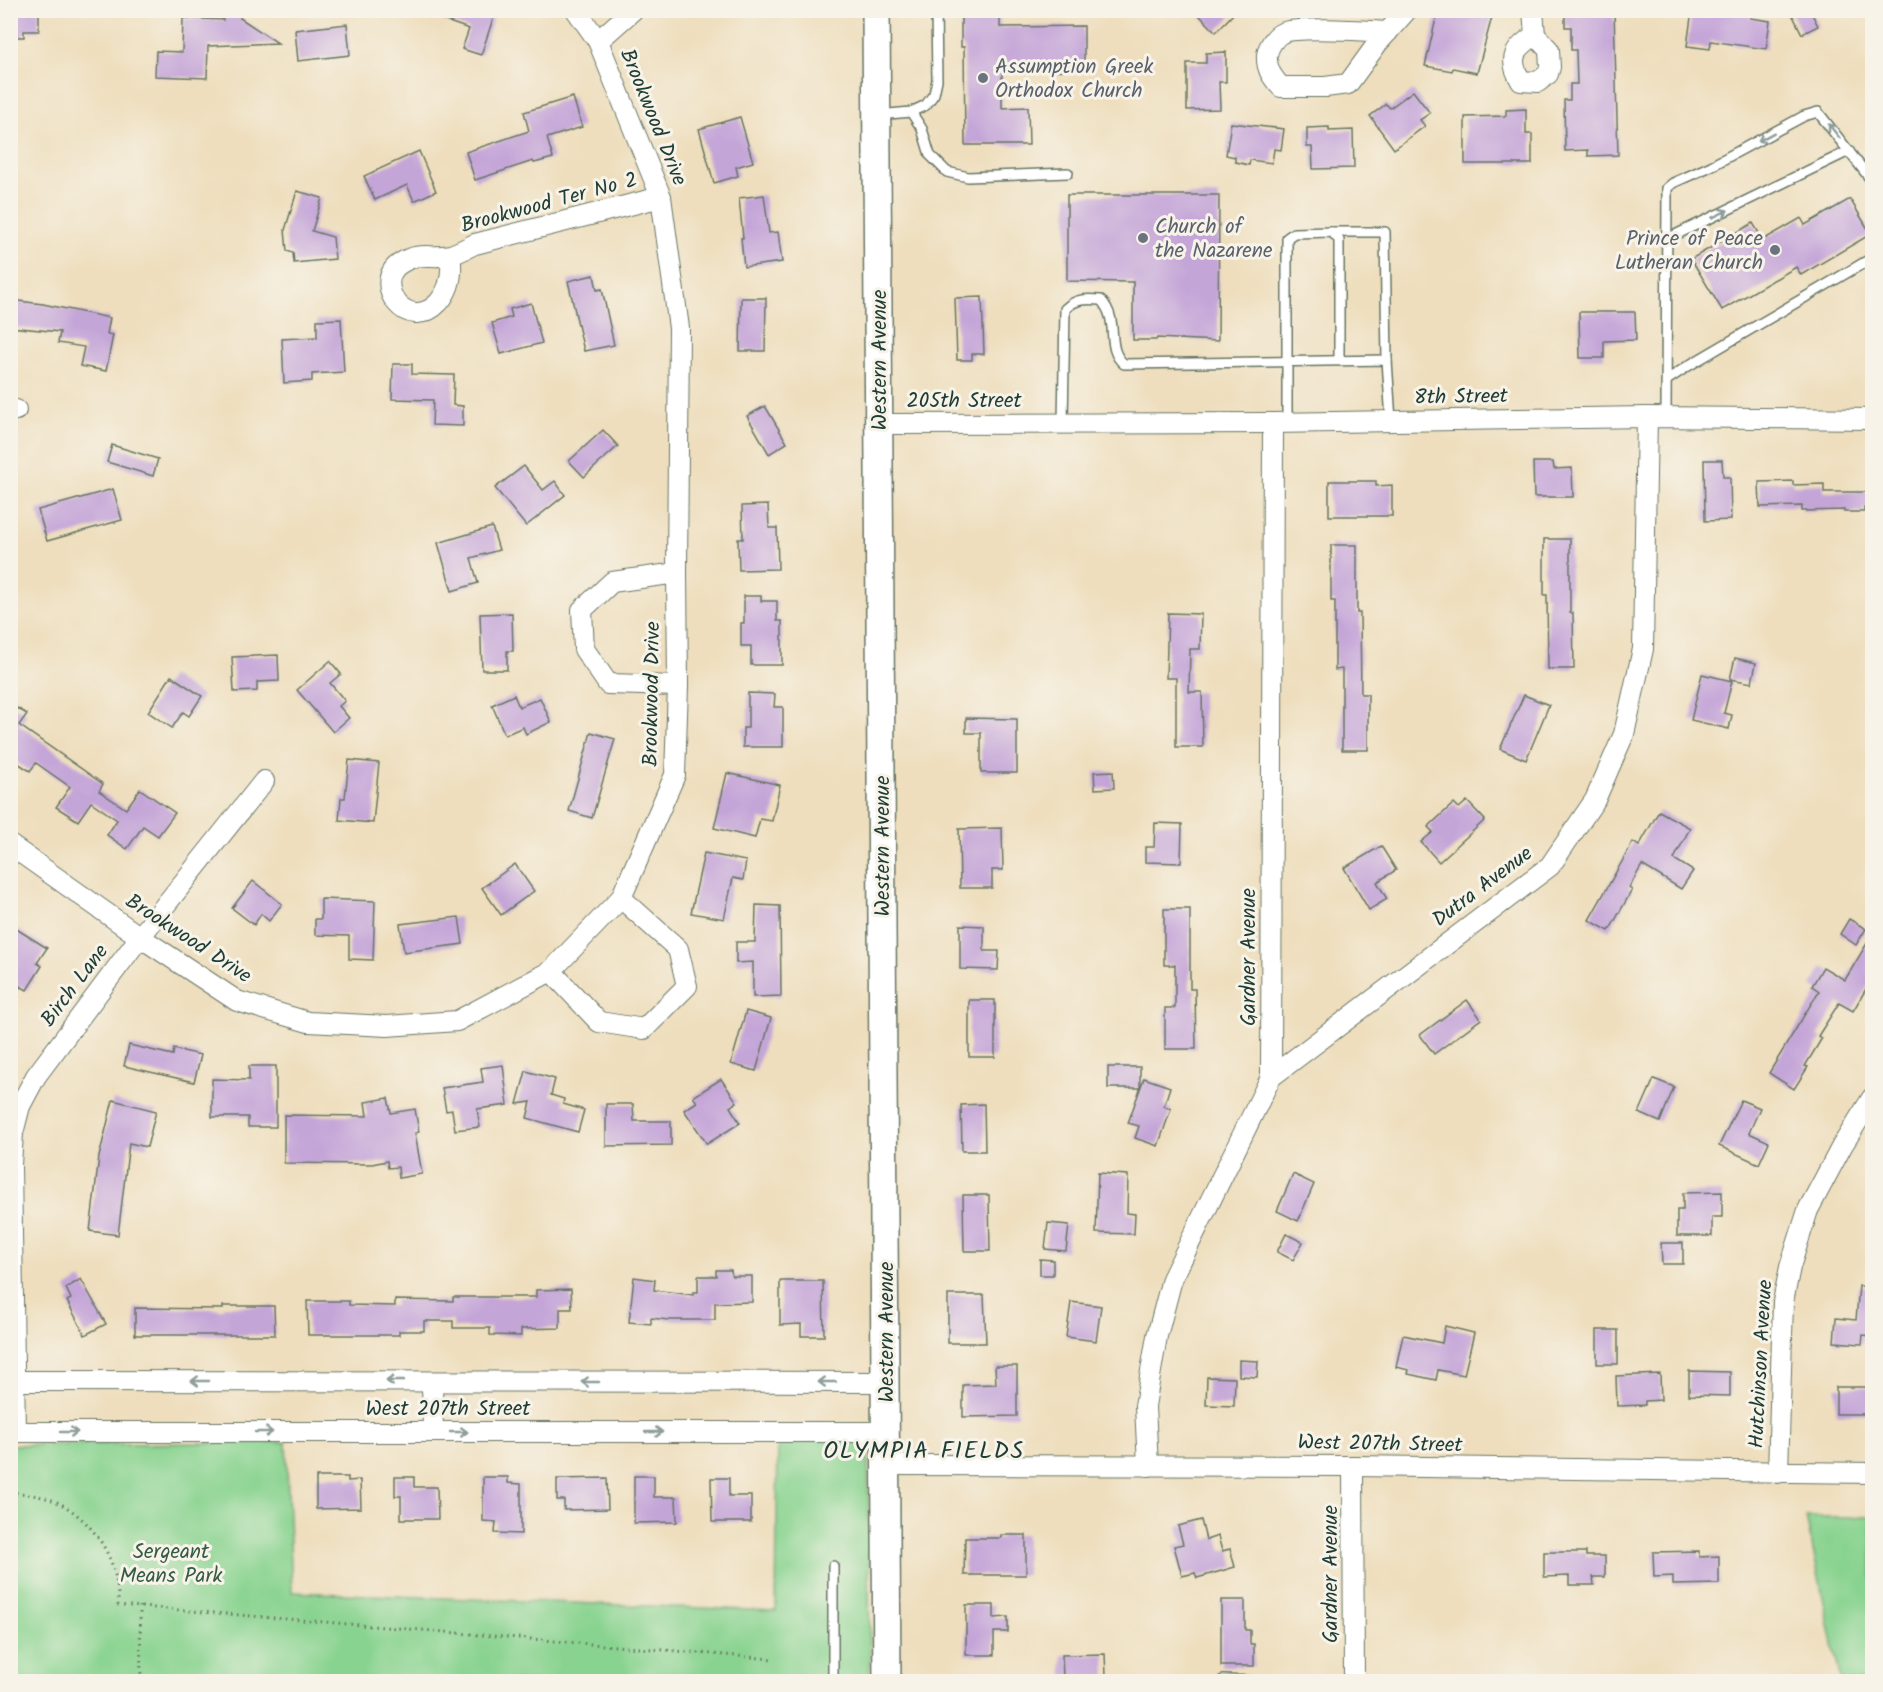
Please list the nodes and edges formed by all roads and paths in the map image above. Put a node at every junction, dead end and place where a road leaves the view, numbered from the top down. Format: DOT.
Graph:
graph roads {
  1 [pos="576,10"];
  2 [pos="633,10"];
  3 [pos="876,10"];
  4 [pos="936,10"];
  5 [pos="1407,10"];
  6 [pos="1533,10"];
  7 [pos="1388,32"];
  8 [pos="1535,35"];
  9 [pos="598,41"];
  10 [pos="911,112"];
  11 [pos="877,116"];
  12 [pos="1849,151"];
  13 [pos="1068,173"];
  14 [pos="1872,181"];
  15 [pos="662,197"];
  16 [pos="1332,232"];
  17 [pos="1667,239"];
  18 [pos="450,255"];
  19 [pos="1872,258"];
  20 [pos="1339,360"];
  21 [pos="1388,360"];
  22 [pos="1286,361"];
  23 [pos="1667,380"];
  24 [pos="1657,418"];
  25 [pos="1872,420"];
  26 [pos="1391,421"];
  27 [pos="1280,422"];
  28 [pos="1056,423"];
  29 [pos="879,424"];
  30 [pos="677,573"];
  31 [pos="678,686"];
  32 [pos="264,781"];
  33 [pos="10,845"];
  34 [pos="621,898"];
  35 [pos="140,936"];
  36 [pos="551,971"];
  37 [pos="1271,1077"];
  38 [pos="1872,1098"];
  39 [pos="13,1381"];
  40 [pos="432,1382"];
  41 [pos="886,1382"];
  42 [pos="13,1432"];
  43 [pos="433,1432"];
  44 [pos="886,1432"];
  45 [pos="886,1465"];
  46 [pos="1148,1466"];
  47 [pos="1353,1466"];
  48 [pos="1778,1473"];
  49 [pos="1872,1473"];
  50 [pos="833,1566"];
  51 [pos="140,1606"];
  52 [pos="773,1659"];
  53 [pos="1223,1680"];
  54 [pos="141,1682"];
  55 [pos="833,1682"];
  56 [pos="887,1682"];
  57 [pos="1286,1682"];
  58 [pos="1354,1682"];
  1 -- 9 [label="street, Brookwood Drive"];
  2 -- 9 [label="street"];
  3 -- 11 [label="main road, Western Avenue"];
  4 -- 10 [label="lane"];
  5 -- 7 [label="street"];
  6 -- 8 [label="street"];
  7 -- 7 [label="street"];
  9 -- 15 [label="street, Brookwood Drive"];
  10 -- 11 [label="lane"];
  10 -- 13 [label="lane"];
  11 -- 29 [label="main road, Western Avenue"];
  12 -- 14 [label="lane"];
  17 -- 12 [label="lane, one-way"];
  12 -- 17 [label="lane, one-way"];
  15 -- 18 [label="street, Brookwood Ter No 2"];
  15 -- 30 [label="street, Brookwood Drive"];
  16 -- 20 [label="lane"];
  16 -- 21 [label="lane"];
  16 -- 22 [label="lane"];
  17 -- 23 [label="lane"];
  19 -- 23 [label="lane"];
  20 -- 21 [label="lane"];
  20 -- 22 [label="lane"];
  21 -- 26 [label="lane"];
  22 -- 27 [label="lane"];
  22 -- 28 [label="lane"];
  23 -- 24 [label="lane"];
  24 -- 25 [label="street, 8th Street"];
  24 -- 26 [label="street, 8th Street"];
  24 -- 37 [label="street, Dutra Avenue"];
  26 -- 27 [label="street, 8th Street"];
  27 -- 28 [label="street, 8th Street"];
  27 -- 37 [label="street, Gardner Avenue"];
  28 -- 29 [label="street, 205th Street"];
  29 -- 41 [label="main road, Western Avenue"];
  30 -- 31 [label="street, Brookwood Drive"];
  30 -- 31 [label="street"];
  31 -- 34 [label="street, Brookwood Drive"];
  32 -- 35 [label="street, Birch Lane"];
  33 -- 35 [label="street, Brookwood Drive"];
  34 -- 36 [label="street, Brookwood Drive"];
  34 -- 36 [label="street"];
  35 -- 36 [label="street, Brookwood Drive"];
  35 -- 39 [label="street, Birch Lane"];
  37 -- 46 [label="street, Gardner Avenue"];
  38 -- 48 [label="street, Hutchinson Avenue"];
  40 -- 39 [label="street, West 207th Street, one-way"];
  39 -- 42 [label="street, Birch Lane"];
  41 -- 40 [label="street, West 207th Street, one-way"];
  40 -- 43 [label="street"];
  41 -- 44 [label="main road, Western Avenue"];
  42 -- 43 [label="street, West 207th Street, one-way"];
  42 -- 51 [label="path"];
  43 -- 44 [label="street, West 207th Street, one-way"];
  44 -- 45 [label="main road, Western Avenue"];
  45 -- 46 [label="street, West 207th Street"];
  45 -- 56 [label="main road, Western Avenue"];
  46 -- 47 [label="street, West 207th Street"];
  47 -- 48 [label="street, West 207th Street"];
  47 -- 58 [label="street, Gardner Avenue"];
  48 -- 49 [label="street, West 207th Street"];
  50 -- 55 [label="lane"];
  51 -- 52 [label="path"];
  51 -- 54 [label="path"];
  53 -- 57 [label="lane"];
}
